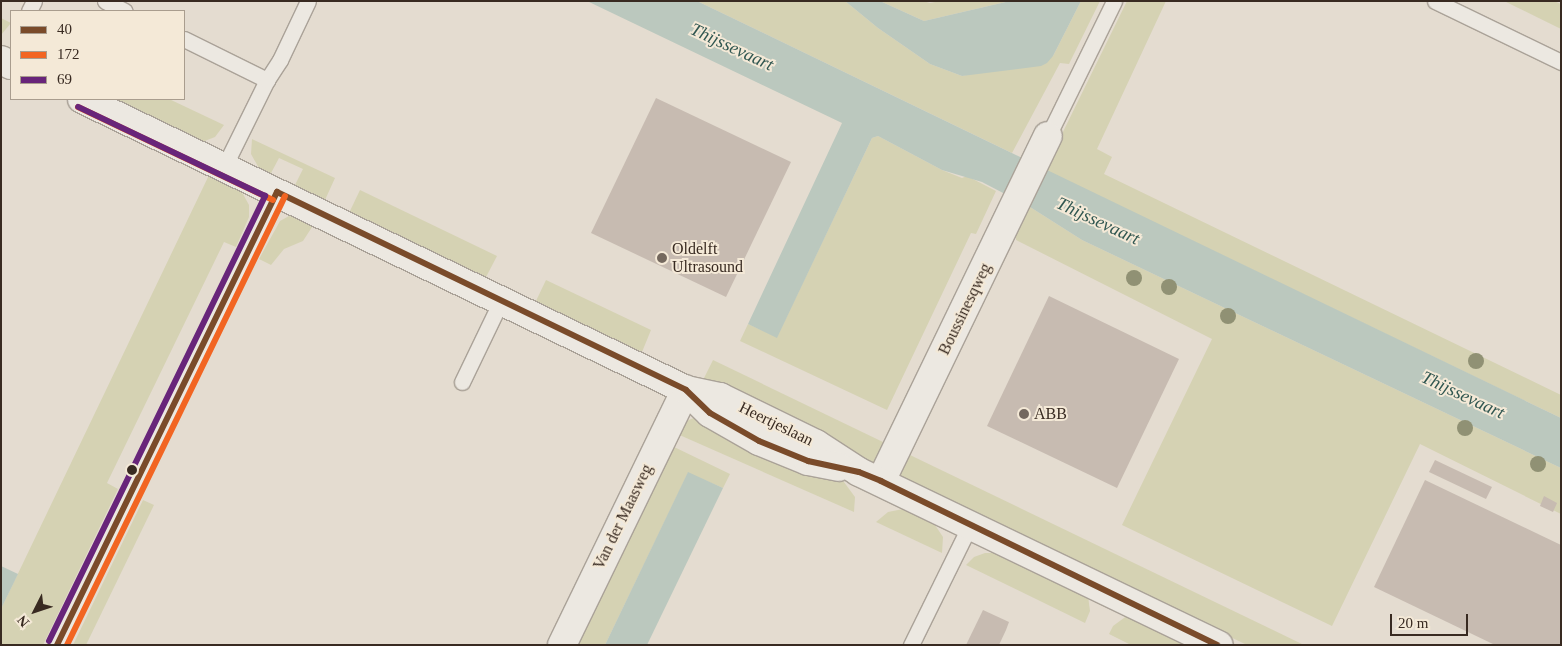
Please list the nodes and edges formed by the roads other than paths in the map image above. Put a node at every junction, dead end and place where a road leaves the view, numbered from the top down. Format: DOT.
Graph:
graph roads {
  1 [pos="105,1"];
  2 [pos="308,1"];
  3 [pos="1114,1"];
  4 [pos="1435,1"];
  5 [pos="123,10"];
  6 [pos="185,40"];
  7 [pos="1561,62"];
  8 [pos="267,80"];
  9 [pos="84,100"];
  10 [pos="1048,136"];
  11 [pos="224,167"];
  12 [pos="277,192"];
  13 [pos="502,299"];
  14 [pos="462,382"];
  15 [pos="686,390"];
  16 [pos="870,477"];
  17 [pos="970,525"];
  18 [pos="57,645"];
  19 [pos="562,645"];
  20 [pos="911,645"];
  21 [pos="1218,645"];
  1 -- 5 [label="lane"];
  2 -- 8 [label="lane"];
  3 -- 10 [label="lane"];
  4 -- 7 [label="lane"];
  6 -- 8 [label="lane"];
  8 -- 11 [label="lane"];
  9 -- 11 [label="street, Heertjeslaan"];
  10 -- 16 [label="street, Boussinesqweg"];
  11 -- 12 [label="street, Heertjeslaan"];
  12 -- 13 [label="street, Heertjeslaan"];
  12 -- 18 [label="lane"];
  13 -- 14 [label="lane"];
  13 -- 15 [label="street, Heertjeslaan"];
  15 -- 16 [label="street, Heertjeslaan"];
  15 -- 19 [label="street, Van der Maasweg"];
  16 -- 17 [label="street, Heertjeslaan"];
  17 -- 20 [label="lane"];
  17 -- 21 [label="street, Heertjeslaan"];
}
